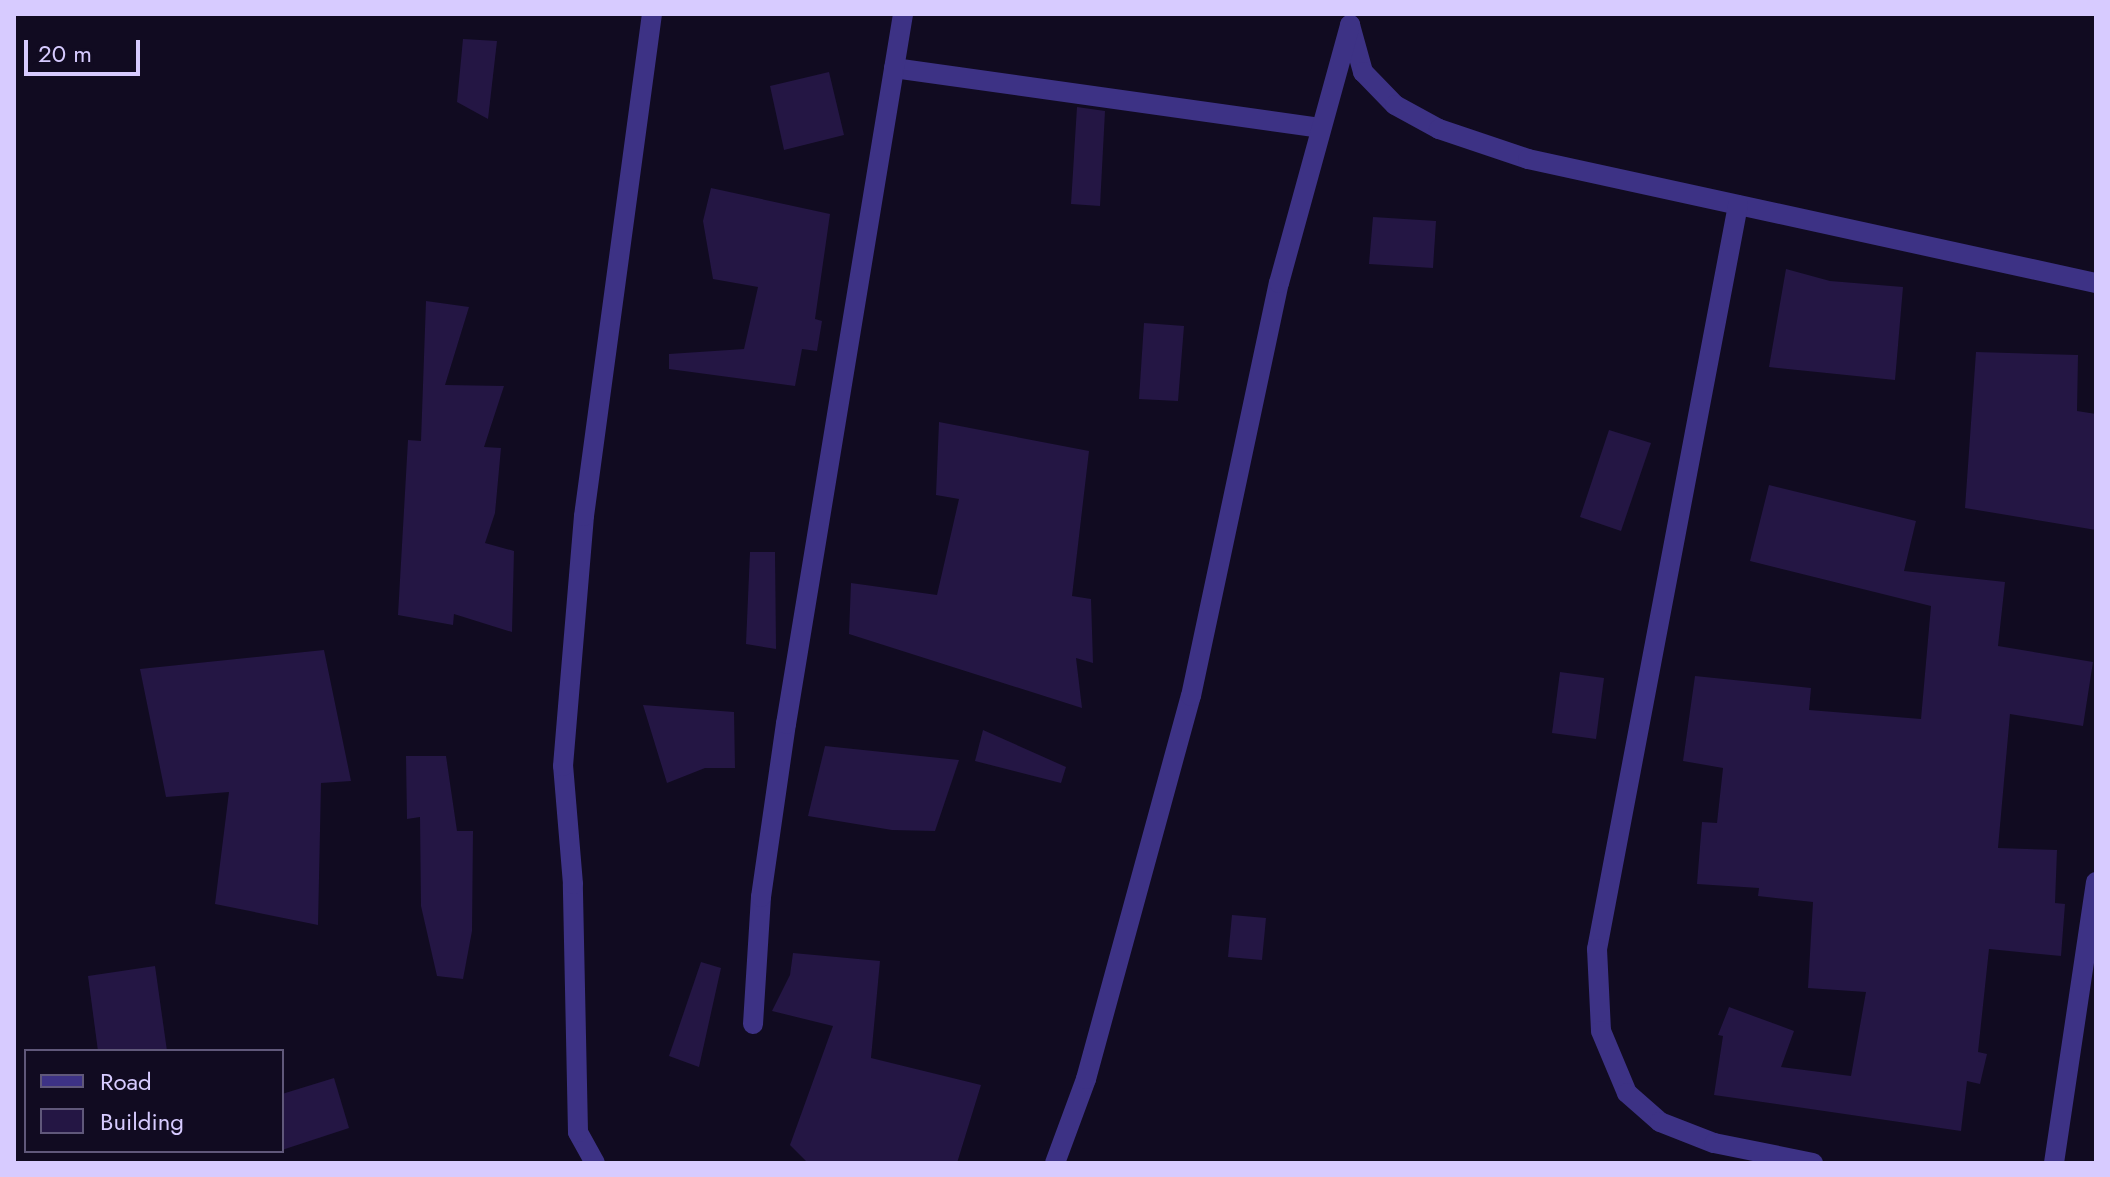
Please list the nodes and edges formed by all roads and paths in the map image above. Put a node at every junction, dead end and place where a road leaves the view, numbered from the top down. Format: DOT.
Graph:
graph roads {
  1 [pos="652,14"];
  2 [pos="903,14"];
  3 [pos="1349,20"];
  4 [pos="894,68"];
  5 [pos="1320,128"];
  6 [pos="1738,205"];
  7 [pos="2096,283"];
  8 [pos="2096,882"];
  9 [pos="753,1024"];
  10 [pos="595,1163"];
  11 [pos="1055,1163"];
  12 [pos="1813,1163"];
  13 [pos="2054,1163"];
  1 -- 10 [label="street"];
  2 -- 4 [label="street"];
  3 -- 5 [label="street"];
  3 -- 6 [label="street"];
  4 -- 5 [label="street"];
  4 -- 9 [label="street"];
  5 -- 11 [label="street"];
  6 -- 7 [label="street"];
  6 -- 12 [label="street"];
  8 -- 13 [label="street"];
}
